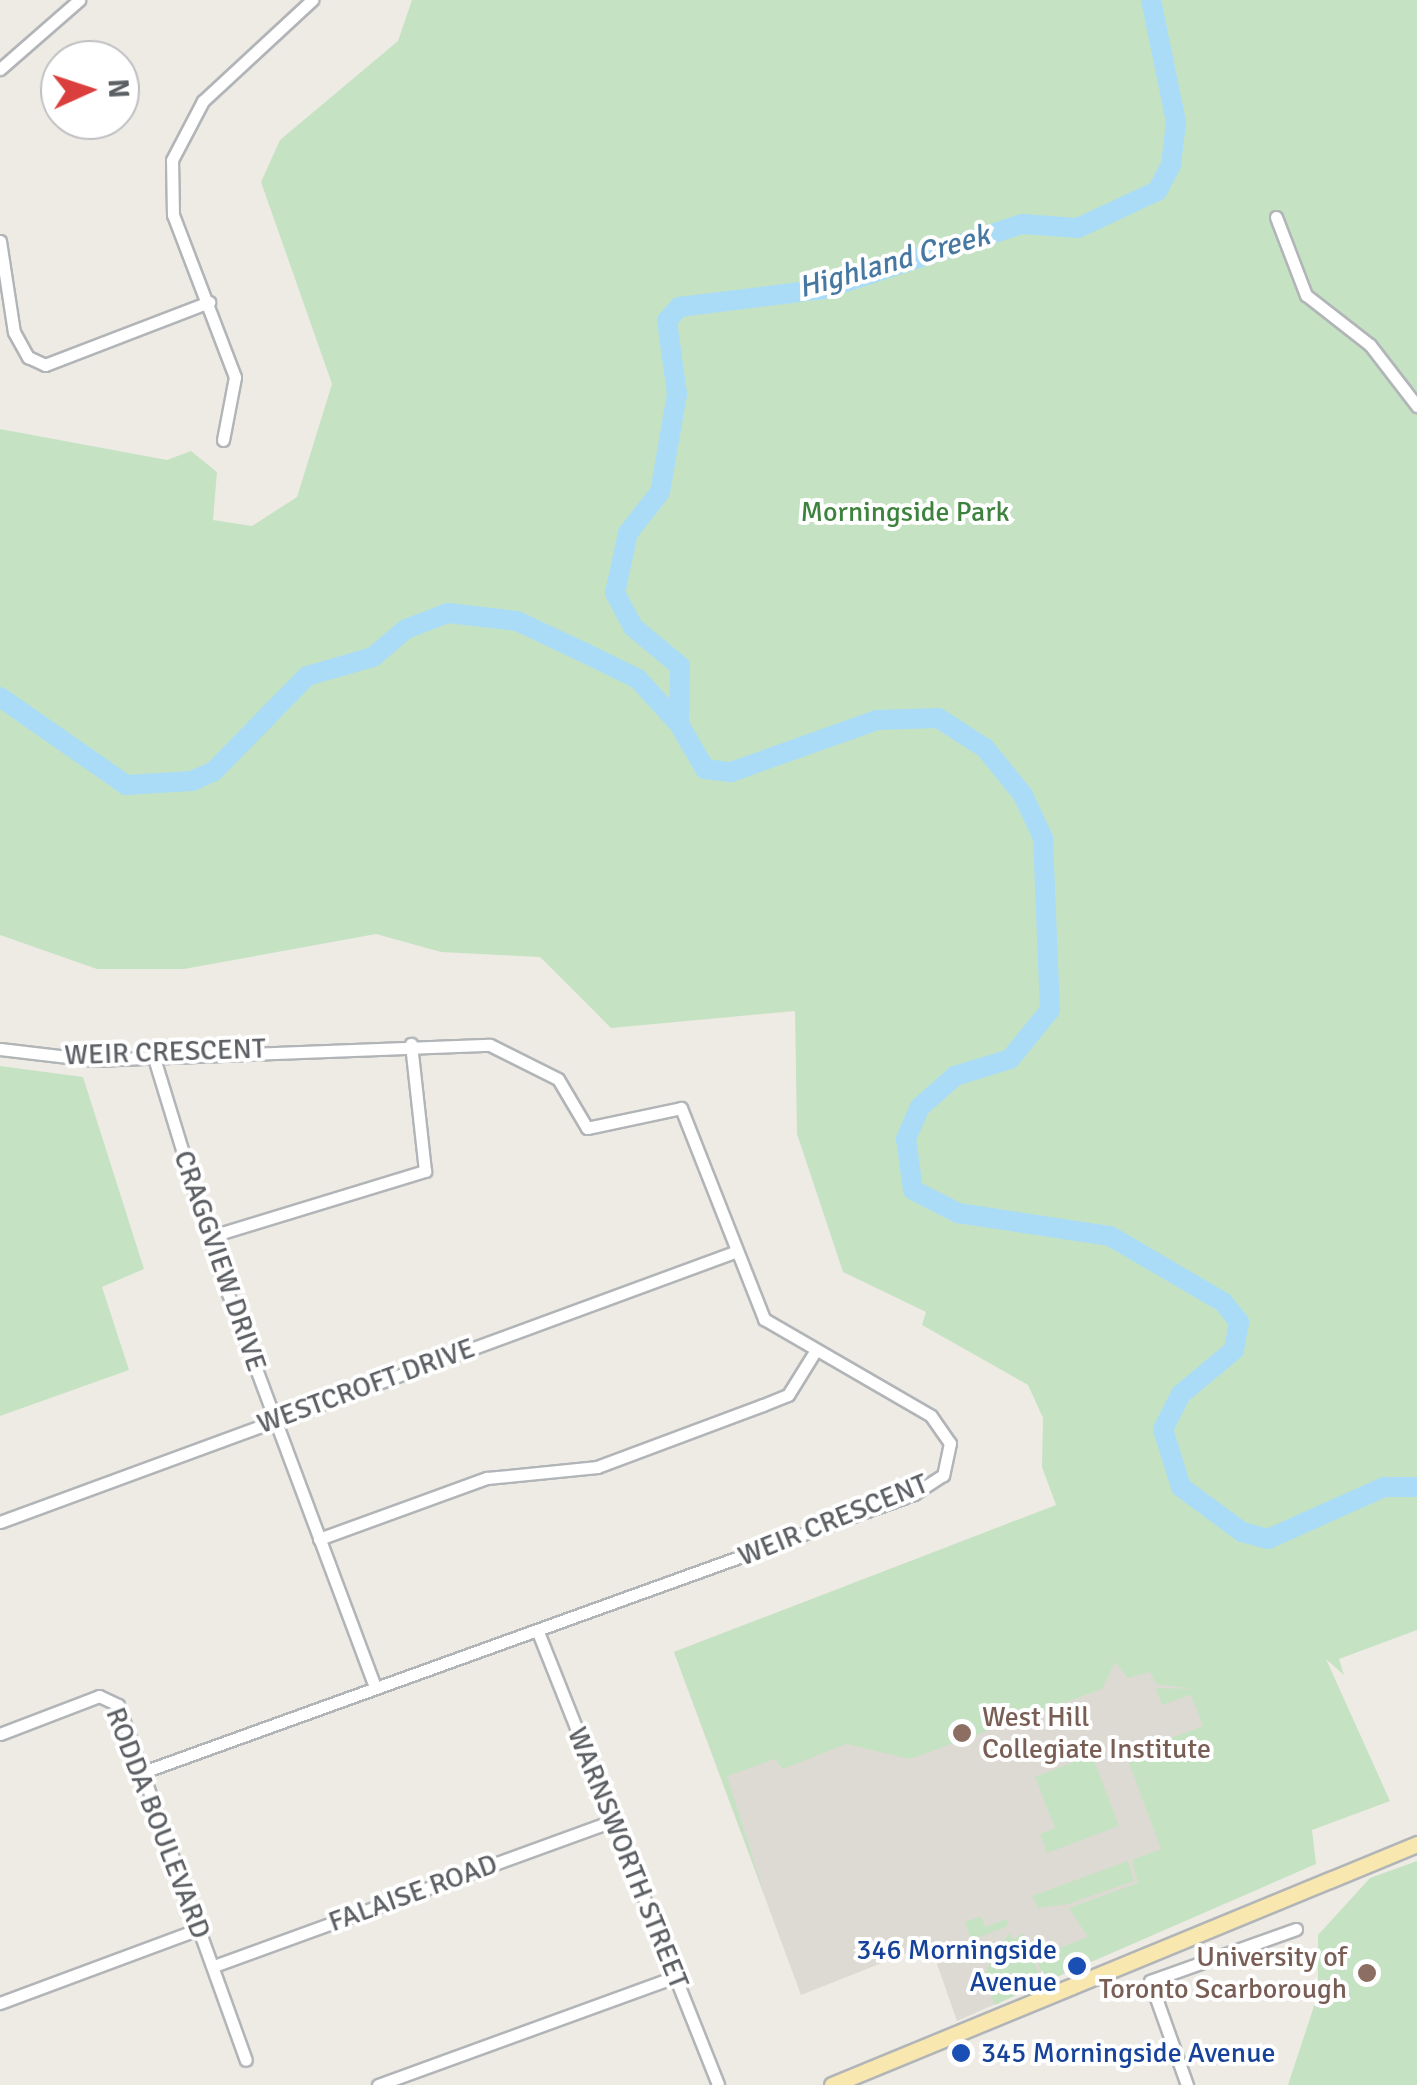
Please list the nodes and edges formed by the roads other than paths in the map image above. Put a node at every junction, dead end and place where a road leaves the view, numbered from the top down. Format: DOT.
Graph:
graph roads {
  1 [pos="79,0"];
  2 [pos="312,0"];
  3 [pos="0,69"];
  4 [pos="1276,217"];
  5 [pos="0,242"];
  6 [pos="209,302"];
  7 [pos="1417,406"];
  8 [pos="222,440"];
  9 [pos="411,1044"];
  10 [pos="0,1049"];
  11 [pos="154,1058"];
  12 [pos="209,1237"];
  13 [pos="732,1253"];
  14 [pos="814,1353"];
  15 [pos="276,1419"];
  16 [pos="0,1522"];
  17 [pos="319,1539"];
  18 [pos="538,1632"];
  19 [pos="375,1688"];
  20 [pos="0,1734"];
  21 [pos="143,1772"];
  22 [pos="613,1821"];
  23 [pos="1417,1844"];
  24 [pos="1296,1929"];
  25 [pos="199,1930"];
  26 [pos="214,1966"];
  27 [pos="675,1977"];
  28 [pos="0,2003"];
  29 [pos="246,2060"];
  30 [pos="378,2085"];
  31 [pos="718,2085"];
  32 [pos="832,2085"];
  33 [pos="1187,2085"];
  1 -- 3 [label="street"];
  2 -- 6 [label="street"];
  4 -- 7 [label="street"];
  5 -- 6 [label="street"];
  6 -- 8 [label="street"];
  9 -- 11 [label="street, WEIR CRESCENT"];
  9 -- 12 [label="street"];
  9 -- 13 [label="street, WEIR CRESCENT"];
  10 -- 11 [label="street, WEIR CRESCENT"];
  11 -- 12 [label="street, CRAGGVIEW DRIVE"];
  12 -- 15 [label="street, CRAGGVIEW DRIVE"];
  13 -- 14 [label="street, WEIR CRESCENT"];
  13 -- 15 [label="street, WESTCROFT DRIVE"];
  14 -- 17 [label="street"];
  14 -- 18 [label="street, WEIR CRESCENT"];
  15 -- 16 [label="street, WESTCROFT DRIVE"];
  15 -- 17 [label="street, CRAGGVIEW DRIVE"];
  17 -- 19 [label="street, CRAGGVIEW DRIVE"];
  18 -- 19 [label="street, WEIR CRESCENT"];
  18 -- 22 [label="street, WARNSWORTH STREET"];
  19 -- 21 [label="street, WEIR CRESCENT"];
  20 -- 21 [label="street, RODDA BOULEVARD"];
  21 -- 25 [label="street, RODDA BOULEVARD"];
  22 -- 26 [label="street, FALAISE ROAD"];
  22 -- 27 [label="street, WARNSWORTH STREET"];
  23 -- 32 [label="main road"];
  24 -- 33 [label="street"];
  25 -- 26 [label="street, RODDA BOULEVARD"];
  25 -- 28 [label="street"];
  26 -- 29 [label="street, RODDA BOULEVARD"];
  27 -- 30 [label="street"];
  27 -- 31 [label="street, WARNSWORTH STREET"];
}
